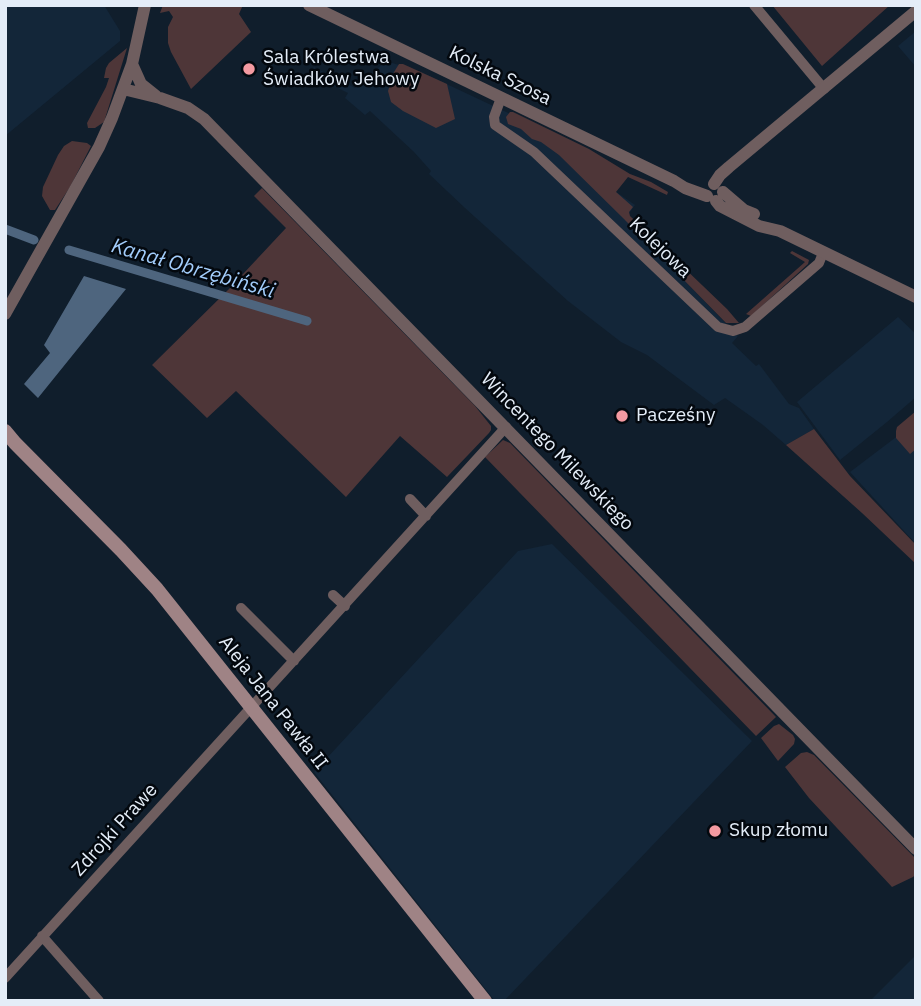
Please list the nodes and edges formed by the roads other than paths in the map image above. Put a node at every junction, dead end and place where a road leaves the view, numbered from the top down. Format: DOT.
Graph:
graph roads {
  1 [pos="309,5"];
  2 [pos="754,5"];
  3 [pos="146,8"];
  4 [pos="916,11"];
  5 [pos="131,64"];
  6 [pos="123,89"];
  7 [pos="824,89"];
  8 [pos="160,98"];
  9 [pos="501,98"];
  10 [pos="714,191"];
  11 [pos="823,253"];
  12 [pos="915,296"];
  13 [pos="5,314"];
  14 [pos="506,427"];
  15 [pos="8,437"];
  16 [pos="410,499"];
  17 [pos="426,516"];
  18 [pos="332,595"];
  19 [pos="345,606"];
  20 [pos="241,608"];
  21 [pos="294,661"];
  22 [pos="252,708"];
  23 [pos="916,849"];
  24 [pos="42,936"];
  25 [pos="5,978"];
  26 [pos="99,1001"];
  27 [pos="485,1001"];
  1 -- 9 [label="street, Kolska Szosa"];
  2 -- 7 [label="street"];
  3 -- 5 [label="street"];
  4 -- 7 [label="street"];
  5 -- 6 [label="street"];
  5 -- 8 [label="street, Wincentego Milewskiego"];
  6 -- 8 [label="street, Wincentego Milewskiego"];
  6 -- 13 [label="street"];
  7 -- 10 [label="street"];
  8 -- 14 [label="street, Wincentego Milewskiego"];
  9 -- 10 [label="street, Kolska Szosa"];
  9 -- 11 [label="street, Kolejowa"];
  10 -- 11 [label="street, Kolska Szosa"];
  11 -- 12 [label="street, Kolska Szosa"];
  14 -- 17 [label="street, Zdrojki Prawe"];
  14 -- 23 [label="street, Wincentego Milewskiego"];
  15 -- 22 [label="main road, Aleja Jana Pawła II"];
  16 -- 17 [label="street"];
  17 -- 19 [label="street, Zdrojki Prawe"];
  18 -- 19 [label="street"];
  19 -- 21 [label="street, Zdrojki Prawe"];
  20 -- 21 [label="street"];
  21 -- 22 [label="street, Zdrojki Prawe"];
  22 -- 24 [label="street, Zdrojki Prawe"];
  22 -- 27 [label="main road, Aleja Jana Pawła II"];
  24 -- 25 [label="street, Zdrojki Prawe"];
  24 -- 26 [label="street"];
}
